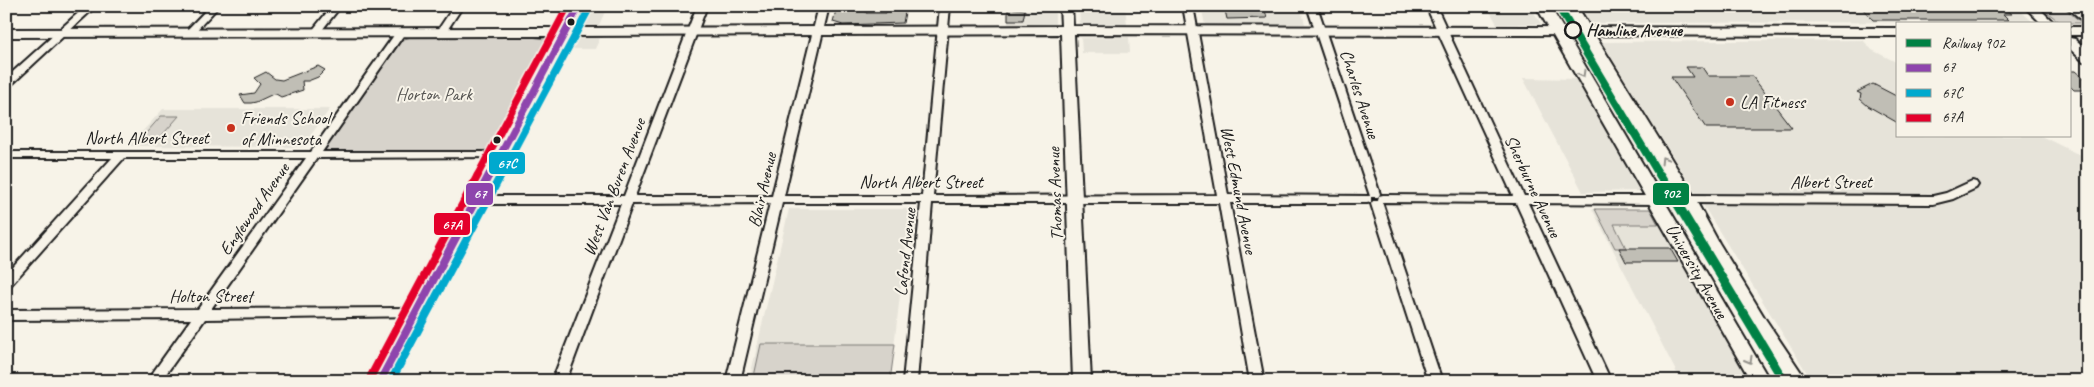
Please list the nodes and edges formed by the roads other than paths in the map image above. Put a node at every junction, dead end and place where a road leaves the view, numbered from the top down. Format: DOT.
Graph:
graph roads {
  1 [pos="92,6"];
  2 [pos="215,6"];
  3 [pos="336,6"];
  4 [pos="459,6"];
  5 [pos="579,6"];
  6 [pos="702,6"];
  7 [pos="824,6"];
  8 [pos="945,6"];
  9 [pos="1066,6"];
  10 [pos="1188,6"];
  11 [pos="1312,6"];
  12 [pos="1432,6"];
  13 [pos="1543,6"];
  14 [pos="1570,6"];
  15 [pos="2030,6"];
  16 [pos="2075,6"];
  17 [pos="2088,16"];
  18 [pos="2047,22"];
  19 [pos="1320,30"];
  20 [pos="693,31"];
  21 [pos="818,31"];
  22 [pos="942,31"];
  23 [pos="1067,31"];
  24 [pos="1192,31"];
  25 [pos="1443,31"];
  26 [pos="6,32"];
  27 [pos="565,32"];
  28 [pos="1557,32"];
  29 [pos="1586,32"];
  30 [pos="1896,32"];
  31 [pos="63,33"];
  32 [pos="189,33"];
  33 [pos="315,33"];
  34 [pos="400,33"];
  35 [pos="441,33"];
  36 [pos="2076,33"];
  37 [pos="2088,58"];
  38 [pos="6,84"];
  39 [pos="499,155"];
  40 [pos="6,156"];
  41 [pos="121,156"];
  42 [pos="313,156"];
  43 [pos="1972,185"];
  44 [pos="928,199"];
  45 [pos="1375,199"];
  46 [pos="1687,199"];
  47 [pos="476,200"];
  48 [pos="628,200"];
  49 [pos="778,200"];
  50 [pos="1075,200"];
  51 [pos="1223,200"];
  52 [pos="1520,200"];
  53 [pos="1655,200"];
  54 [pos="6,283"];
  55 [pos="202,313"];
  56 [pos="416,313"];
  57 [pos="6,315"];
  58 [pos="154,381"];
  59 [pos="380,381"];
  60 [pos="559,381"];
  61 [pos="734,381"];
  62 [pos="910,381"];
  63 [pos="1082,381"];
  64 [pos="1257,381"];
  65 [pos="1435,381"];
  66 [pos="1604,381"];
  67 [pos="1761,381"];
  68 [pos="1798,381"];
  1 -- 31 [label="street"];
  2 -- 32 [label="street"];
  3 -- 33 [label="street"];
  4 -- 35 [label="street"];
  5 -- 27 [label="street"];
  6 -- 20 [label="street, West Van Buren Avenue"];
  7 -- 21 [label="street, Blair Avenue"];
  8 -- 22 [label="street, Lafond Avenue"];
  9 -- 23 [label="street, Thomas Avenue"];
  10 -- 24 [label="street, West Edmund Avenue"];
  11 -- 19 [label="street, Charles Avenue"];
  12 -- 25 [label="street, Sherburne Avenue"];
  13 -- 28 [label="main road, University Avenue"];
  14 -- 29 [label="main road, University Avenue"];
  15 -- 18 [label="street"];
  16 -- 17 [label="highway"];
  19 -- 24 [label="street"];
  19 -- 25 [label="street"];
  19 -- 45 [label="street, Charles Avenue"];
  20 -- 21 [label="street"];
  20 -- 27 [label="street"];
  20 -- 48 [label="street, West Van Buren Avenue"];
  21 -- 22 [label="street"];
  21 -- 49 [label="street, Blair Avenue"];
  22 -- 23 [label="street"];
  22 -- 44 [label="street, Lafond Avenue"];
  23 -- 24 [label="street"];
  23 -- 50 [label="street, Thomas Avenue"];
  24 -- 51 [label="street, West Edmund Avenue"];
  25 -- 28 [label="street"];
  25 -- 52 [label="street, Sherburne Avenue"];
  26 -- 31 [label="street"];
  27 -- 35 [label="street"];
  27 -- 39 [label="street"];
  28 -- 29 [label="street"];
  28 -- 53 [label="main road, University Avenue, one-way"];
  29 -- 30 [label="street"];
  46 -- 29 [label="main road, University Avenue, one-way"];
  31 -- 32 [label="street"];
  31 -- 38 [label="street"];
  32 -- 33 [label="street"];
  33 -- 34 [label="street"];
  34 -- 35 [label="street"];
  34 -- 42 [label="street, Englewood Avenue"];
  36 -- 37 [label="street"];
  39 -- 42 [label="street, North Albert Street"];
  39 -- 47 [label="street"];
  40 -- 41 [label="street, North Albert Street"];
  41 -- 42 [label="street, North Albert Street"];
  41 -- 54 [label="street"];
  42 -- 55 [label="street, Englewood Avenue"];
  43 -- 46 [label="street, Albert Street"];
  44 -- 49 [label="street, North Albert Street"];
  44 -- 50 [label="street, North Albert Street"];
  44 -- 62 [label="street, Lafond Avenue"];
  45 -- 51 [label="street, North Albert Street"];
  45 -- 52 [label="street, North Albert Street"];
  45 -- 65 [label="street, Charles Avenue"];
  46 -- 68 [label="main road, University Avenue"];
  47 -- 48 [label="street, North Albert Street"];
  47 -- 56 [label="street"];
  48 -- 49 [label="street, North Albert Street"];
  48 -- 60 [label="street, West Van Buren Avenue"];
  49 -- 61 [label="street, Blair Avenue"];
  50 -- 51 [label="street, North Albert Street"];
  50 -- 63 [label="street, Thomas Avenue"];
  51 -- 64 [label="street, West Edmund Avenue"];
  52 -- 53 [label="street, North Albert Street"];
  52 -- 66 [label="street, Sherburne Avenue"];
  53 -- 67 [label="main road, University Avenue, one-way"];
  55 -- 56 [label="street, Holton Street"];
  55 -- 57 [label="street, Holton Street"];
  55 -- 58 [label="street, Englewood Avenue"];
  56 -- 59 [label="street"];
}
